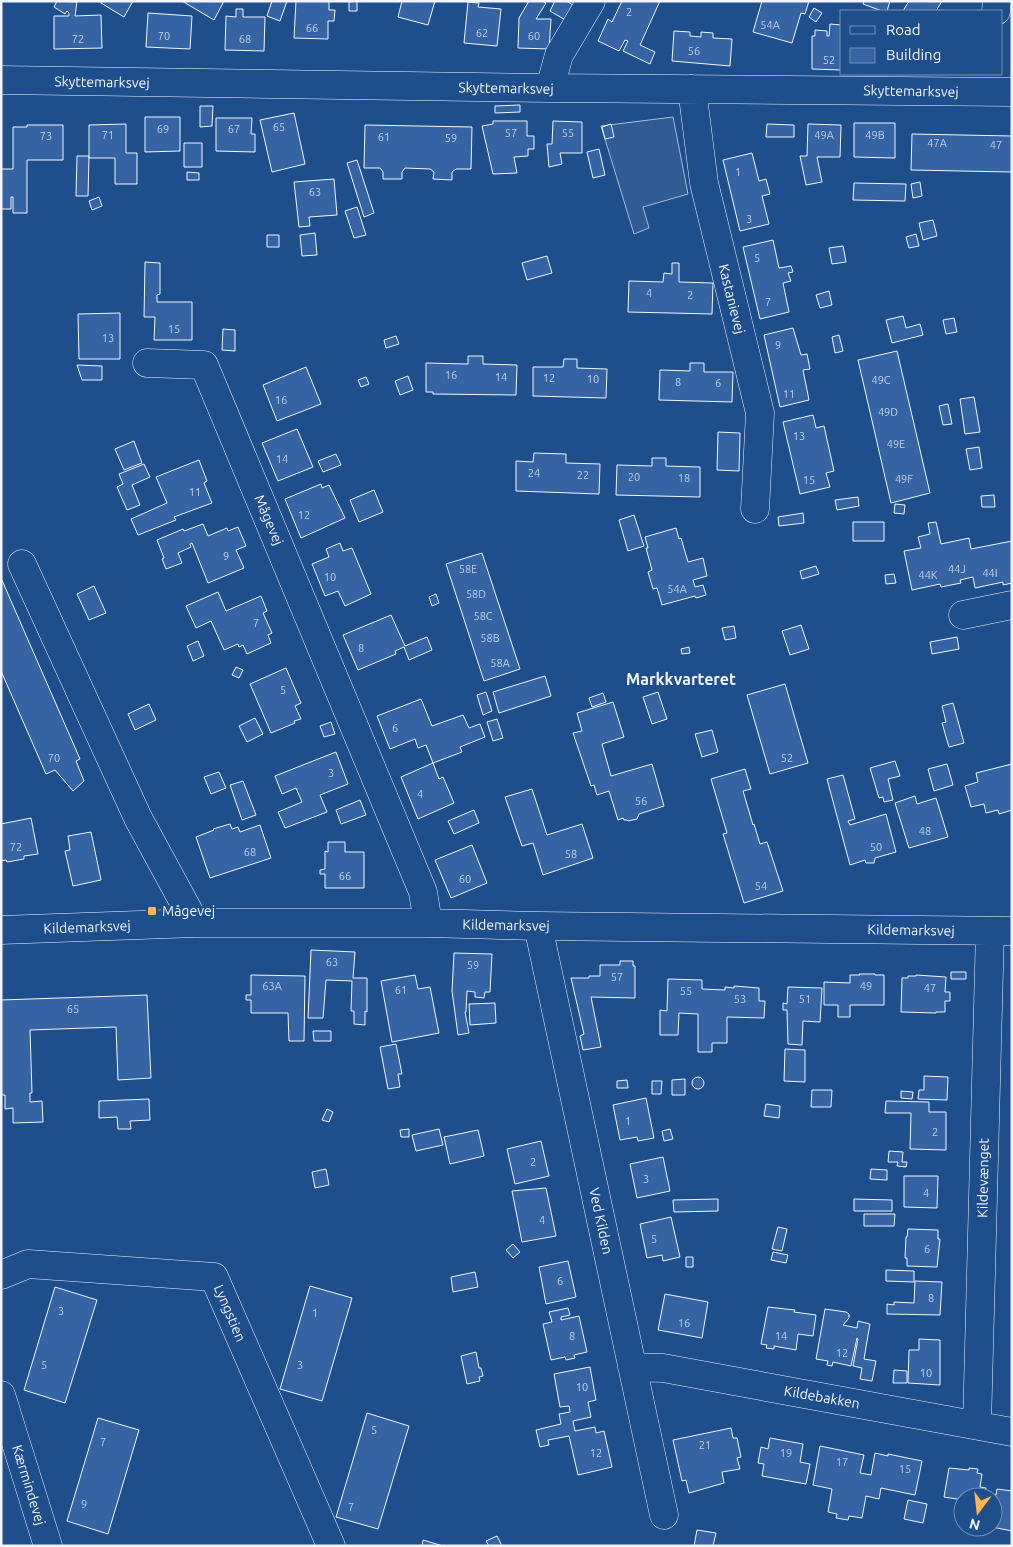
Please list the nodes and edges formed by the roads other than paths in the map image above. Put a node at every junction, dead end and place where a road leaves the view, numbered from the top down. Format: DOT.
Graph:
graph roads {
  1 [pos="591,1"];
  2 [pos="1,80"];
  3 [pos="998,86"];
  4 [pos="550,88"];
  5 [pos="692,89"];
  6 [pos="147,362"];
  7 [pos="756,509"];
  8 [pos="22,564"];
  9 [pos="1012,605"];
  10 [pos="963,615"];
  11 [pos="195,923"];
  12 [pos="428,923"];
  13 [pos="538,926"];
  14 [pos="1,930"];
  15 [pos="1001,931"];
  16 [pos="1,1275"];
  17 [pos="632,1367"];
  18 [pos="1,1395"];
  19 [pos="977,1425"];
  20 [pos="1012,1432"];
  21 [pos="664,1515"];
  22 [pos="48,1546"];
  23 [pos="331,1546"];
  1 -- 4 [label="street"];
  2 -- 4 [label="street, Skyttemarksvej"];
  3 -- 5 [label="street, Skyttemarksvej"];
  4 -- 5 [label="street, Skyttemarksvej"];
  5 -- 7 [label="street, Kastanievej"];
  6 -- 12 [label="street, Mågevej"];
  8 -- 11 [label="street"];
  9 -- 10 [label="street"];
  11 -- 12 [label="street, Kildemarksvej"];
  11 -- 14 [label="street, Kildemarksvej"];
  12 -- 13 [label="street, Kildemarksvej"];
  13 -- 15 [label="street, Kildemarksvej"];
  13 -- 17 [label="street, Ved Kilden"];
  15 -- 19 [label="street, Kildevænget"];
  16 -- 23 [label="street, Lyngstien"];
  17 -- 19 [label="street, Kildebakken"];
  17 -- 21 [label="street, Ved Kilden"];
  18 -- 22 [label="street, Kærmindevej"];
  19 -- 20 [label="street, Kildebakken"];
}
